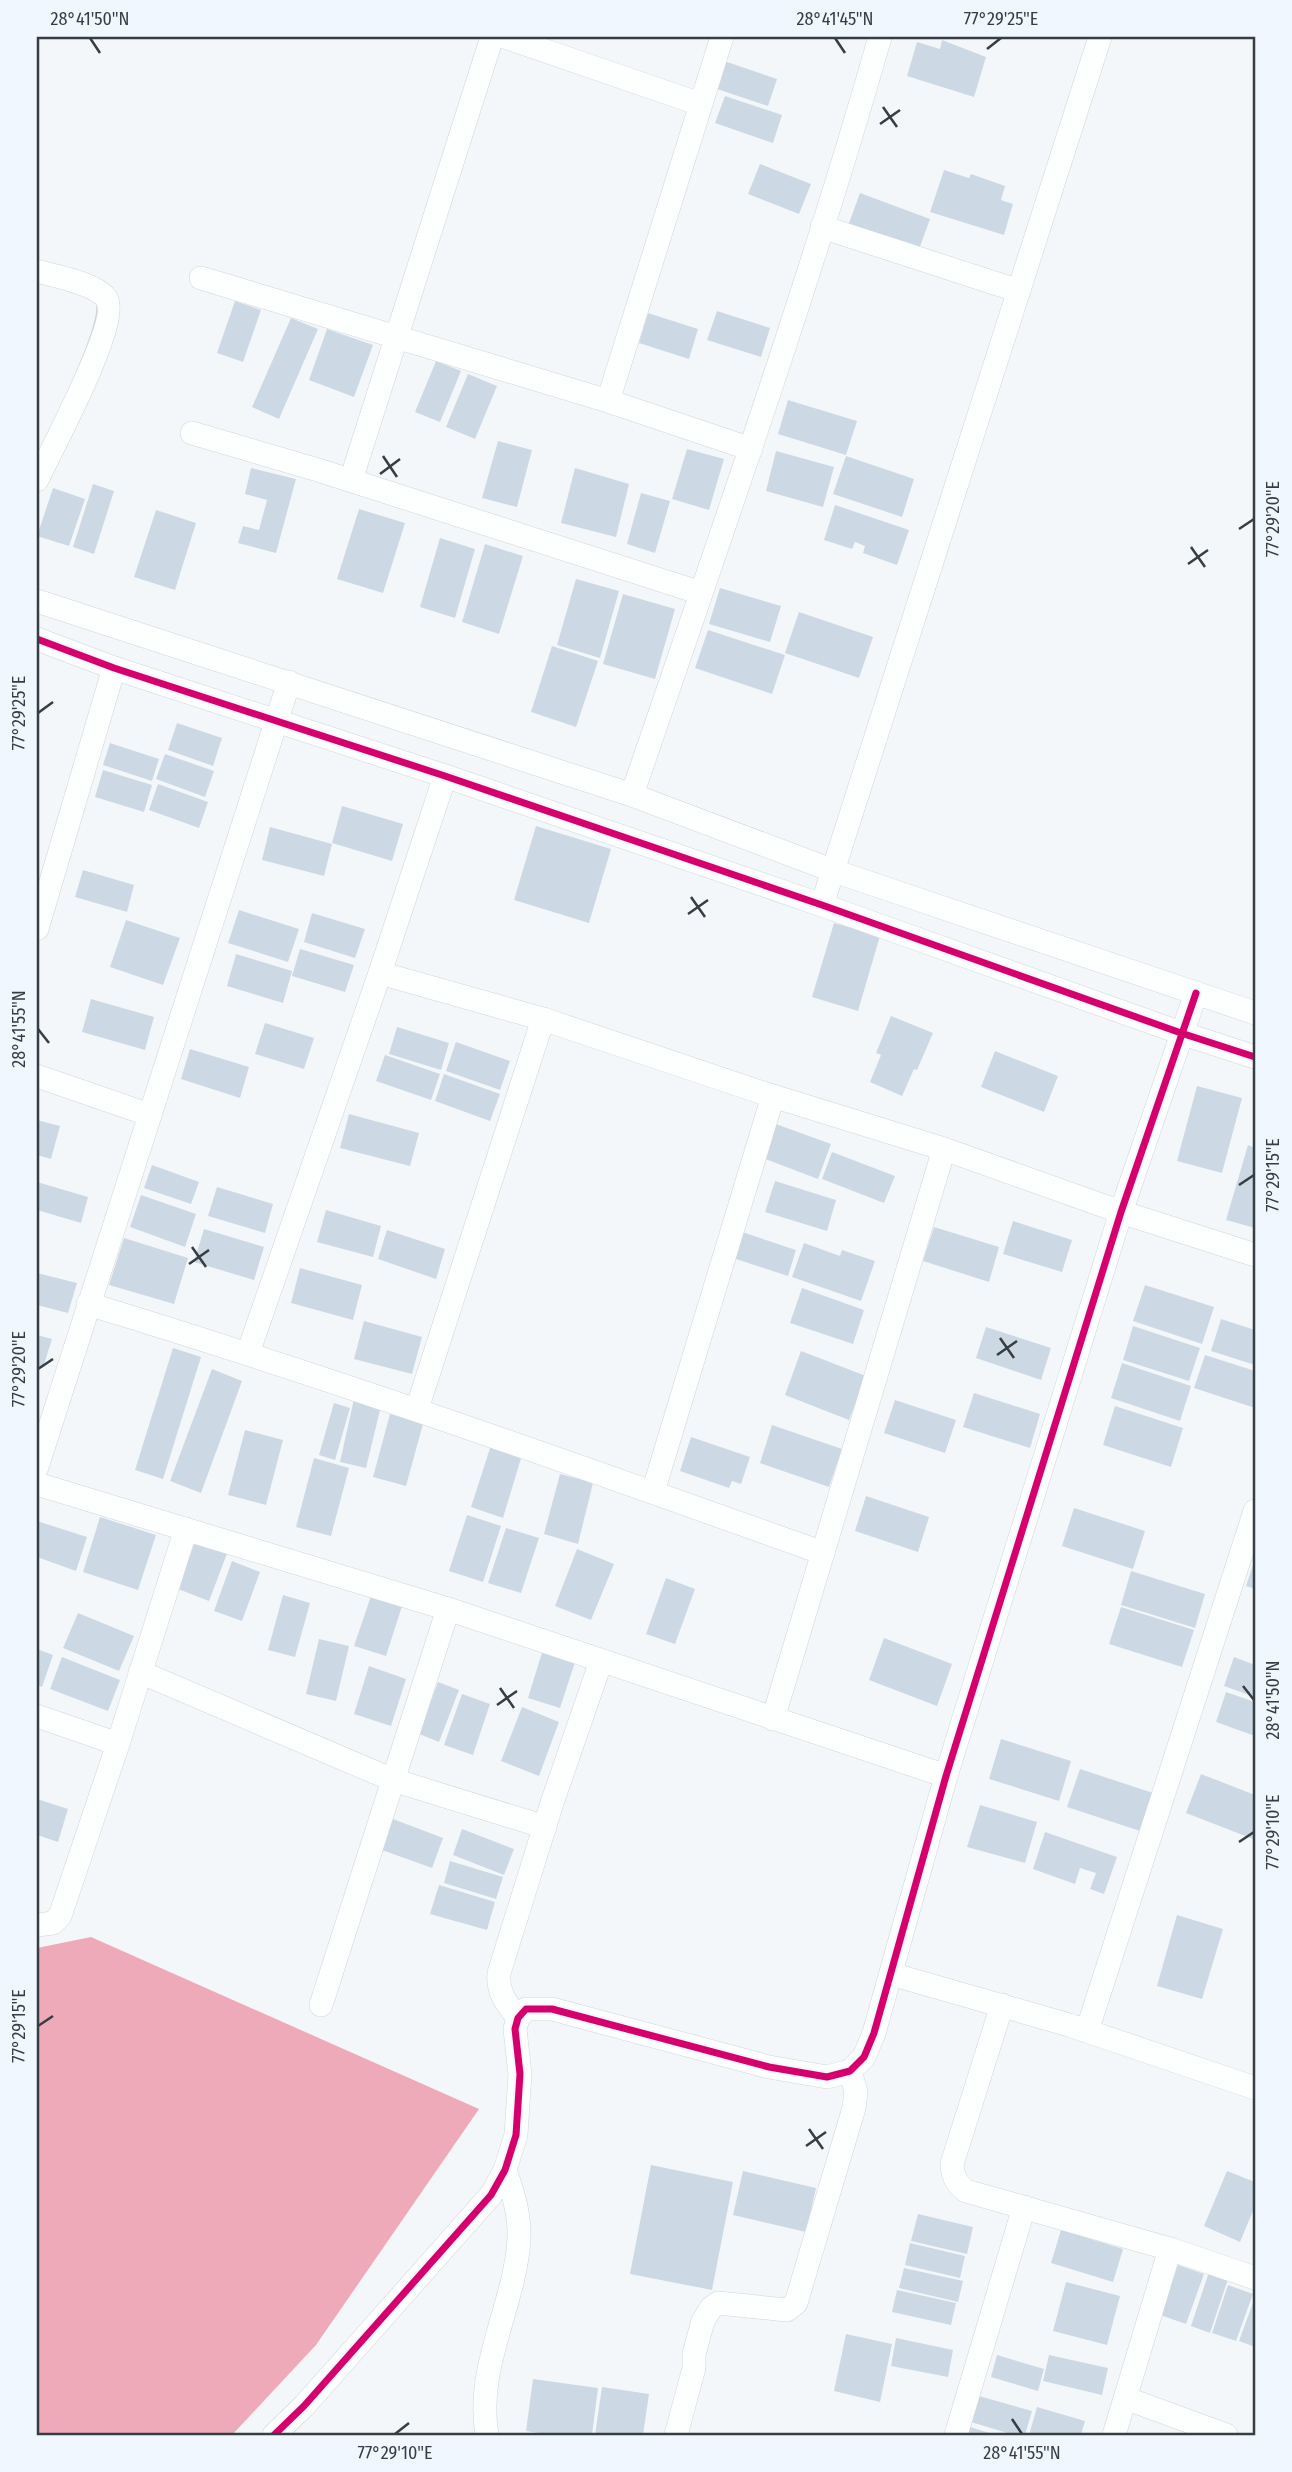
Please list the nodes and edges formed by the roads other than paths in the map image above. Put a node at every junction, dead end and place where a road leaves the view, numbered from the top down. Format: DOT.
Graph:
graph roads {
  1 [pos="492,37"];
  2 [pos="505,37"];
  3 [pos="722,37"];
  4 [pos="880,37"];
  5 [pos="1100,37"];
  6 [pos="701,104"];
  7 [pos="822,227"];
  8 [pos="37,271"];
  9 [pos="201,278"];
  10 [pos="1019,291"];
  11 [pos="397,336"];
  12 [pos="608,401"];
  13 [pos="192,433"];
  14 [pos="751,449"];
  15 [pos="37,480"];
  16 [pos="351,480"];
  17 [pos="701,593"];
  18 [pos="37,601"];
  19 [pos="37,639"];
  20 [pos="114,668"];
  21 [pos="289,682"];
  22 [pos="276,720"];
  23 [pos="445,776"];
  24 [pos="632,795"];
  25 [pos="834,871"];
  26 [pos="822,905"];
  27 [pos="37,929"];
  28 [pos="380,973"];
  29 [pos="1196,993"];
  30 [pos="1255,1013"];
  31 [pos="543,1020"];
  32 [pos="1181,1033"];
  33 [pos="1255,1057"];
  34 [pos="37,1076"];
  35 [pos="773,1096"];
  36 [pos="150,1115"];
  37 [pos="944,1149"];
  38 [pos="1121,1212"];
  39 [pos="1255,1255"];
  40 [pos="88,1304"];
  41 [pos="248,1353"];
  42 [pos="417,1409"];
  43 [pos="37,1467"];
  44 [pos="37,1484"];
  45 [pos="653,1492"];
  46 [pos="1255,1511"];
  47 [pos="186,1529"];
  48 [pos="823,1553"];
  49 [pos="448,1609"];
  50 [pos="601,1661"];
  51 [pos="140,1672"];
  52 [pos="37,1716"];
  53 [pos="773,1719"];
  54 [pos="118,1744"];
  55 [pos="946,1776"];
  56 [pos="393,1780"];
  57 [pos="545,1827"];
  58 [pos="37,1925"];
  59 [pos="891,1974"];
  60 [pos="321,2005"];
  61 [pos="1002,2005"];
  62 [pos="518,2018"];
  63 [pos="1087,2031"];
  64 [pos="850,2071"];
  65 [pos="1255,2088"];
  66 [pos="505,2170"];
  67 [pos="1024,2207"];
  68 [pos="1170,2249"];
  69 [pos="1255,2278"];
  70 [pos="1125,2398"];
  71 [pos="274,2435"];
  72 [pos="486,2435"];
  73 [pos="676,2435"];
  74 [pos="956,2435"];
  75 [pos="1114,2435"];
  76 [pos="1227,2435"];
  1 -- 11 [label="street"];
  2 -- 6 [label="street"];
  3 -- 6 [label="street"];
  4 -- 7 [label="street"];
  5 -- 10 [label="street"];
  6 -- 12 [label="street"];
  7 -- 10 [label="street"];
  7 -- 14 [label="street"];
  8 -- 15 [label="street"];
  9 -- 11 [label="street"];
  10 -- 25 [label="street"];
  11 -- 12 [label="street"];
  11 -- 16 [label="street"];
  12 -- 14 [label="street"];
  13 -- 16 [label="street"];
  14 -- 17 [label="street"];
  16 -- 17 [label="street"];
  17 -- 24 [label="street"];
  18 -- 21 [label="street"];
  19 -- 20 [label="street"];
  20 -- 22 [label="street"];
  20 -- 27 [label="street"];
  21 -- 22 [label="street"];
  21 -- 24 [label="street"];
  22 -- 23 [label="street"];
  22 -- 36 [label="street"];
  23 -- 26 [label="street"];
  23 -- 28 [label="street"];
  24 -- 25 [label="street"];
  25 -- 26 [label="street"];
  25 -- 29 [label="street"];
  26 -- 32 [label="street"];
  28 -- 31 [label="street"];
  28 -- 41 [label="street"];
  29 -- 30 [label="street"];
  29 -- 32 [label="street"];
  31 -- 35 [label="street"];
  31 -- 42 [label="street"];
  32 -- 33 [label="street"];
  32 -- 38 [label="street"];
  34 -- 36 [label="street"];
  35 -- 37 [label="street"];
  35 -- 45 [label="street"];
  36 -- 40 [label="street"];
  37 -- 38 [label="street"];
  37 -- 48 [label="street"];
  38 -- 39 [label="street"];
  38 -- 55 [label="street"];
  40 -- 41 [label="street"];
  40 -- 43 [label="street"];
  41 -- 42 [label="street"];
  42 -- 45 [label="street"];
  44 -- 47 [label="street"];
  45 -- 48 [label="street"];
  46 -- 63 [label="street"];
  47 -- 49 [label="street"];
  47 -- 51 [label="street"];
  48 -- 53 [label="street"];
  49 -- 50 [label="street"];
  49 -- 56 [label="street"];
  50 -- 53 [label="street"];
  50 -- 57 [label="street"];
  51 -- 54 [label="street"];
  51 -- 56 [label="street"];
  52 -- 54 [label="street"];
  53 -- 55 [label="street"];
  54 -- 58 [label="street"];
  55 -- 59 [label="street"];
  56 -- 57 [label="street"];
  56 -- 60 [label="street"];
  57 -- 62 [label="street"];
  59 -- 61 [label="street"];
  59 -- 64 [label="street"];
  61 -- 63 [label="street"];
  61 -- 67 [label="street"];
  62 -- 64 [label="street"];
  62 -- 66 [label="street"];
  63 -- 65 [label="street"];
  64 -- 73 [label="street"];
  66 -- 71 [label="street"];
  66 -- 72 [label="street"];
  67 -- 68 [label="street"];
  67 -- 74 [label="street"];
  68 -- 69 [label="street"];
  68 -- 70 [label="street"];
  70 -- 75 [label="street"];
  70 -- 76 [label="street"];
}
